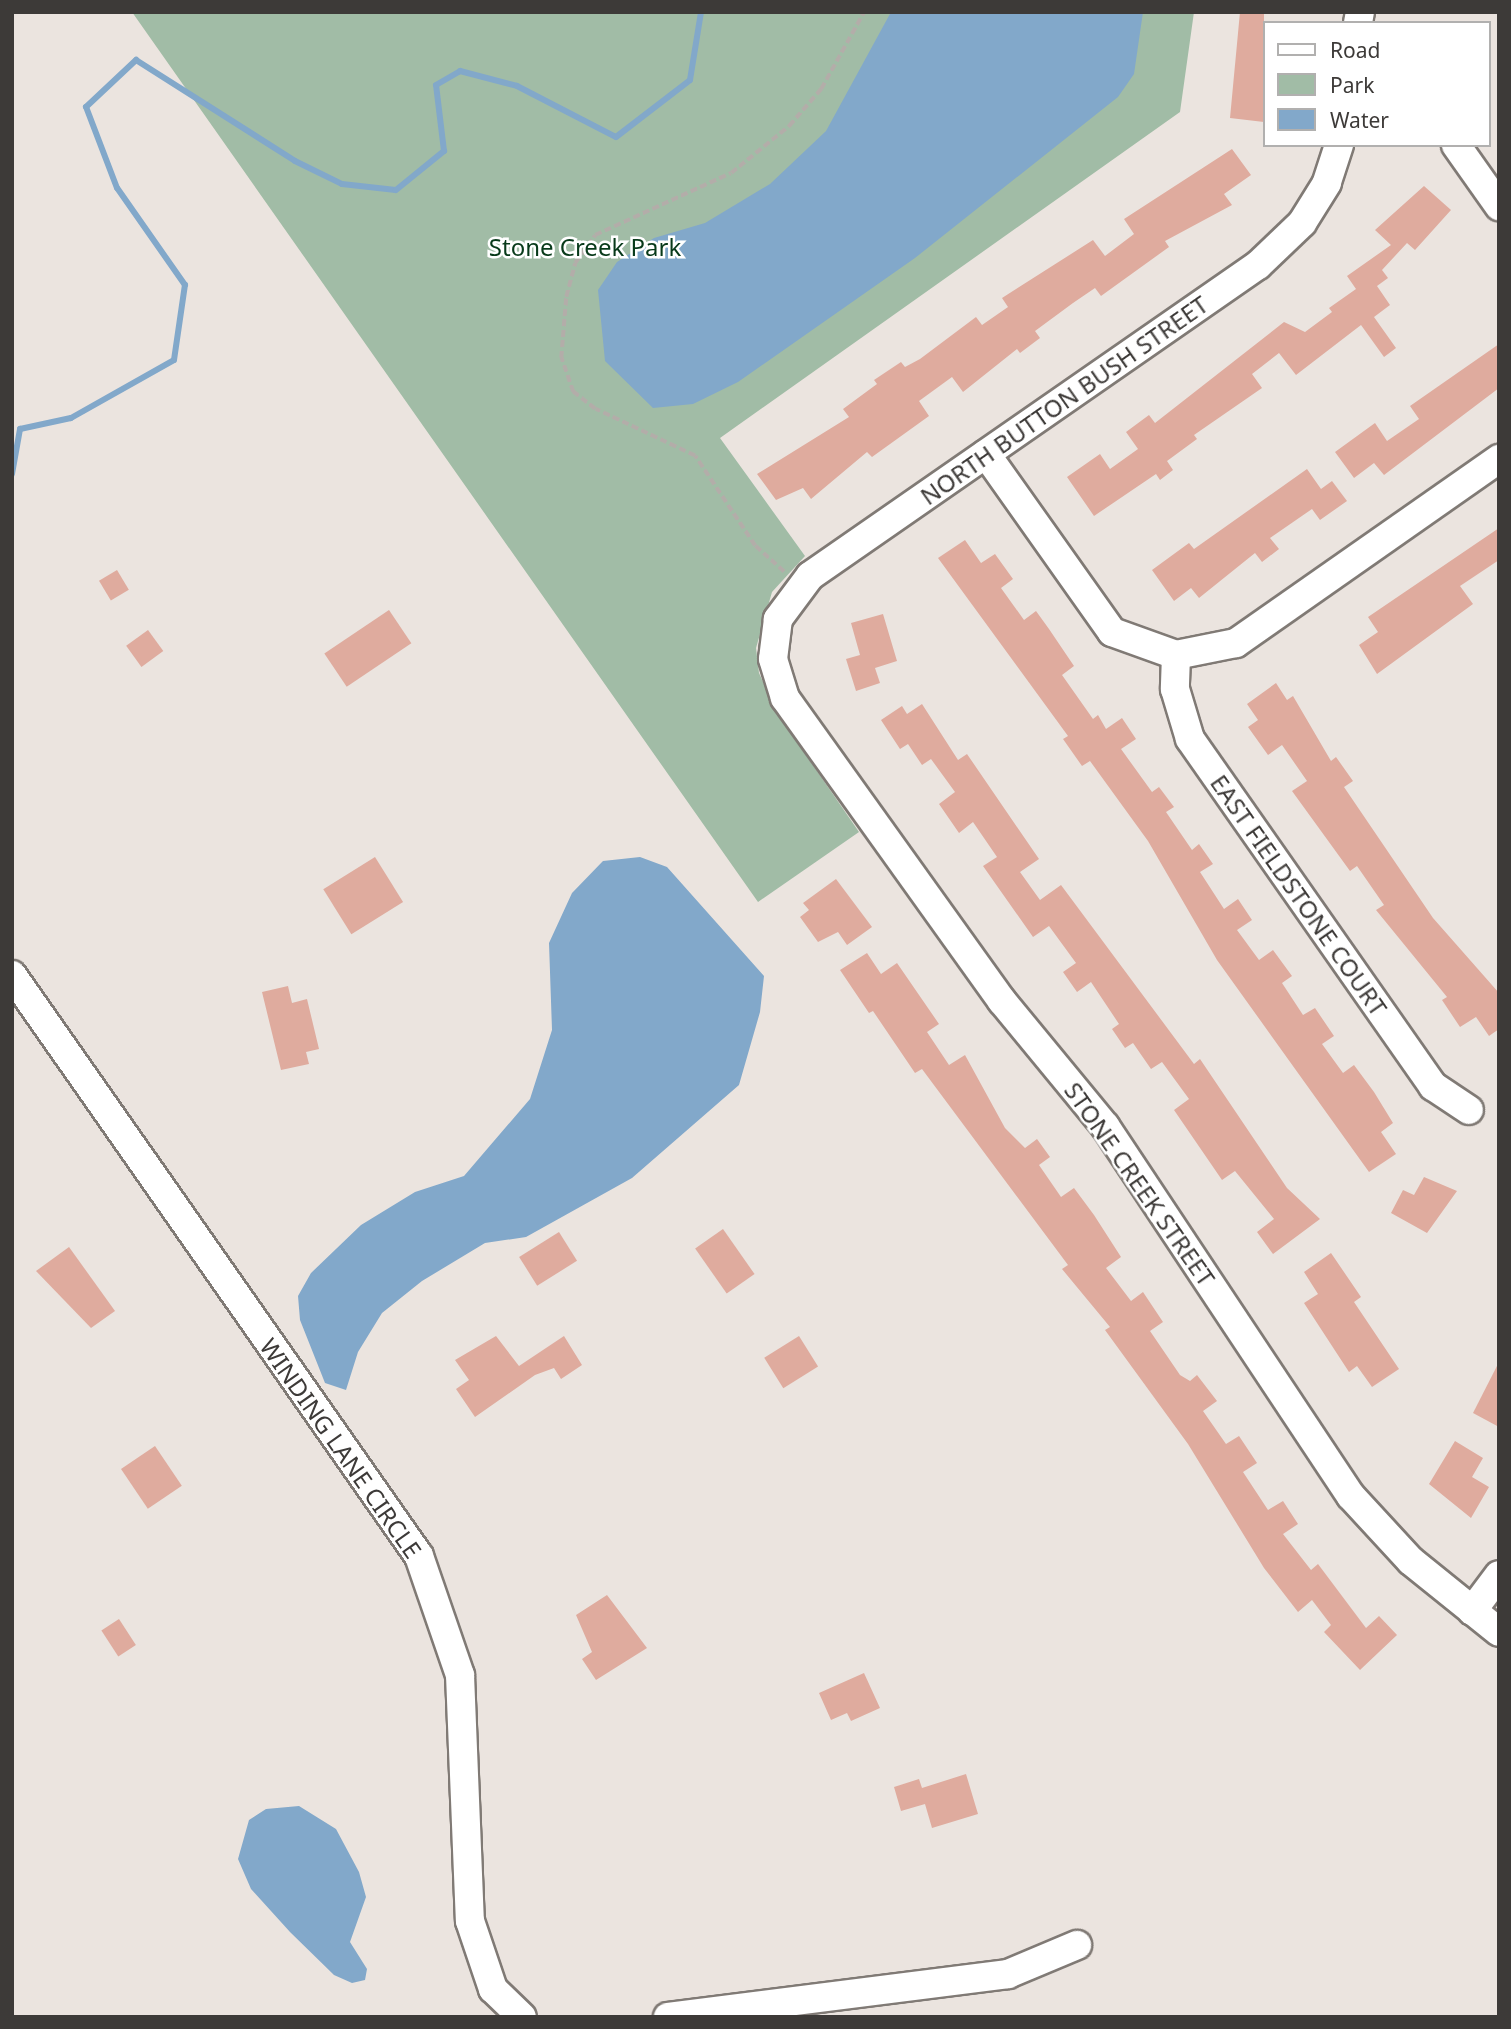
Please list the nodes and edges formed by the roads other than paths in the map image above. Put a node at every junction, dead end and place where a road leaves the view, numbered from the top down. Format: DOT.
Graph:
graph roads {
  1 [pos="1338,147"];
  2 [pos="1457,147"];
  3 [pos="1499,206"];
  4 [pos="986,454"];
  5 [pos="1499,459"];
  6 [pos="773,641"];
  7 [pos="1176,656"];
  8 [pos="12,975"];
  9 [pos="1469,1110"];
  10 [pos="1499,1575"];
  11 [pos="1472,1611"];
  12 [pos="1499,1632"];
  13 [pos="1077,1945"];
  14 [pos="522,2017"];
  15 [pos="668,2017"];
  1 -- 4 [label="street, NORTH BUTTON BUSH STREET"];
  2 -- 3 [label="street"];
  4 -- 6 [label="street, NORTH BUTTON BUSH STREET"];
  4 -- 7 [label="street"];
  5 -- 7 [label="street"];
  6 -- 11 [label="street, STONE CREEK STREET"];
  7 -- 9 [label="street, EAST FIELDSTONE COURT"];
  8 -- 14 [label="street, WINDING LANE CIRCLE"];
  10 -- 11 [label="street"];
  11 -- 12 [label="street, STONE CREEK STREET"];
  13 -- 15 [label="street"];
}
